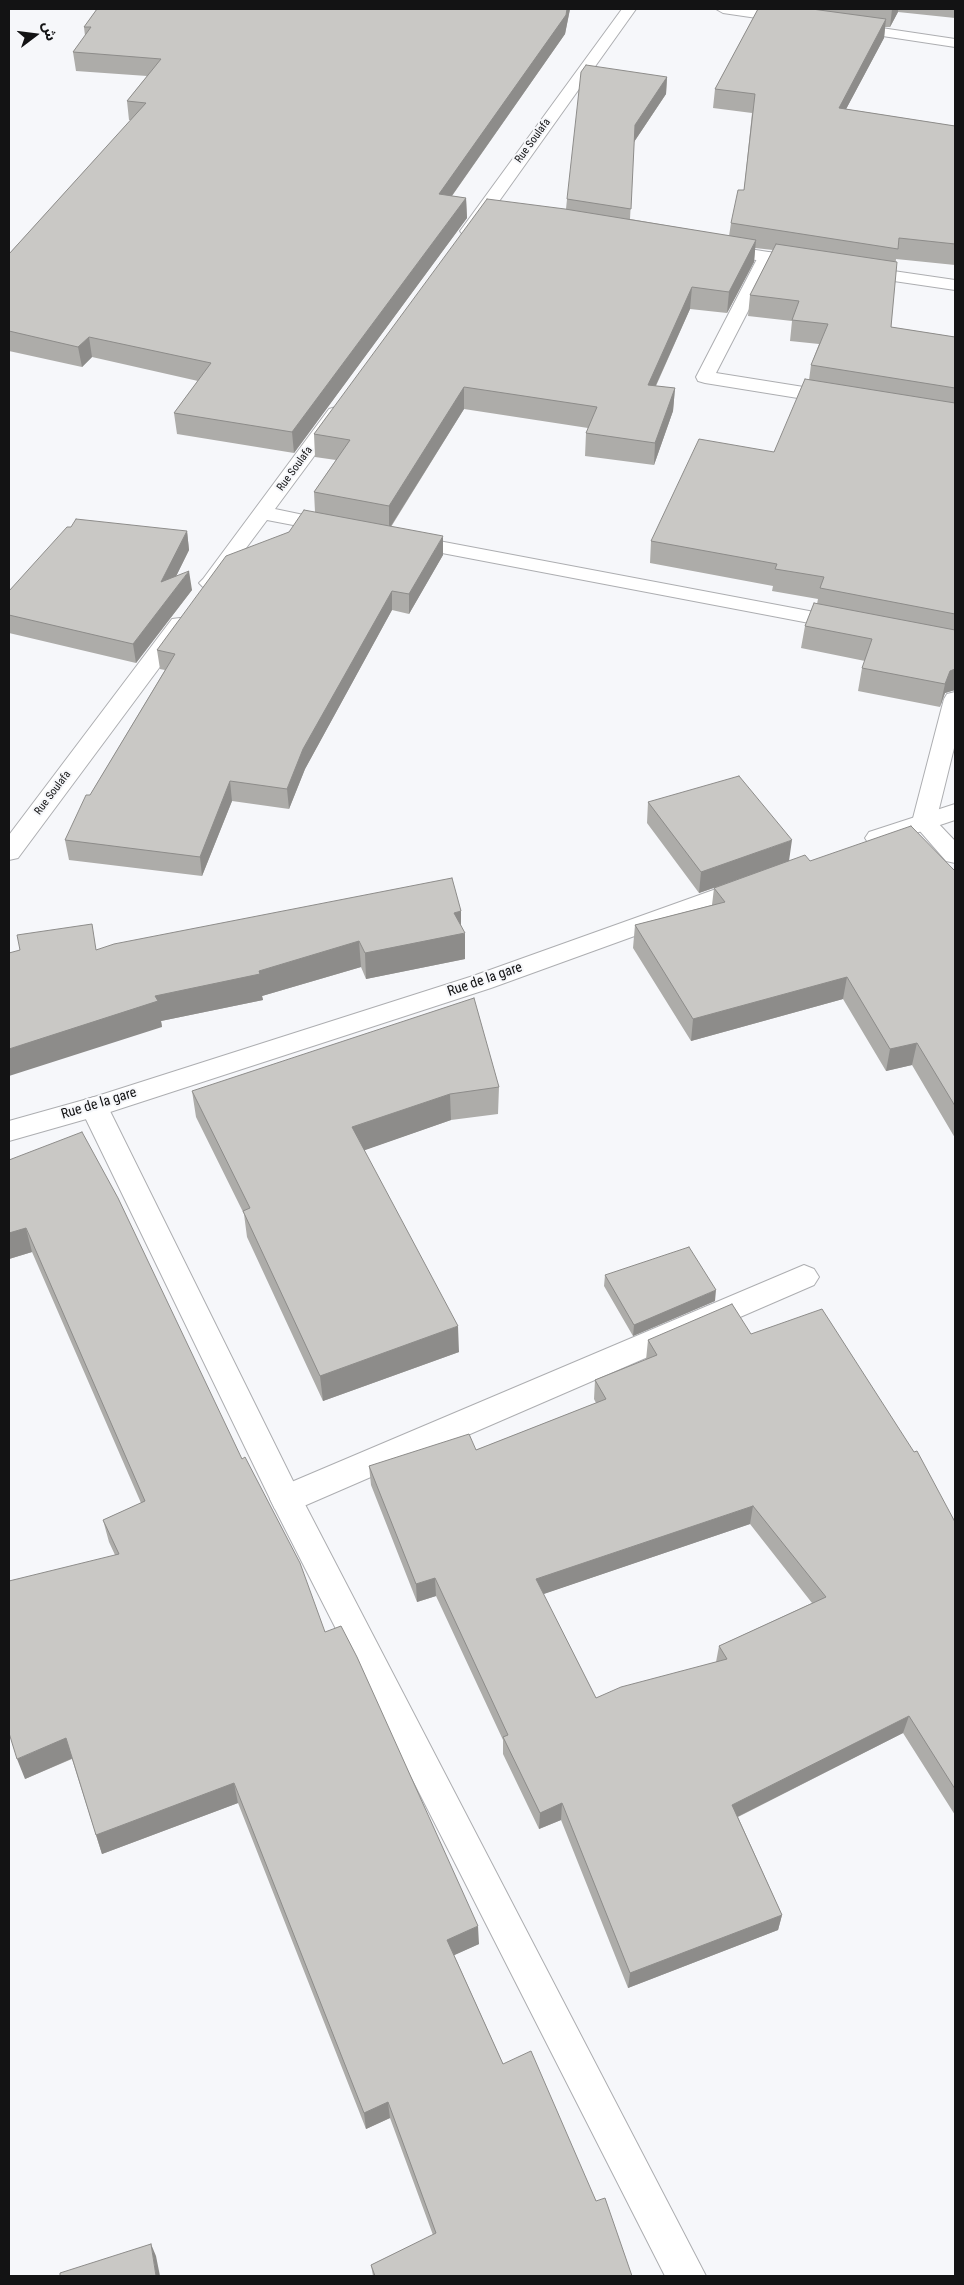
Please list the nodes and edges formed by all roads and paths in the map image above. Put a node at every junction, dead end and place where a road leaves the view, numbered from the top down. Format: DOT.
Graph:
graph roads {
  1 [pos="629,9"];
  2 [pos="723,9"];
  3 [pos="810,22"];
  4 [pos="830,24"];
  5 [pos="955,43"];
  6 [pos="485,209"];
  7 [pos="504,212"];
  8 [pos="699,245"];
  9 [pos="456,249"];
  10 [pos="767,257"];
  11 [pos="823,266"];
  12 [pos="842,268"];
  13 [pos="955,285"];
  14 [pos="849,400"];
  15 [pos="344,401"];
  16 [pos="262,513"];
  17 [pos="350,530"];
  18 [pos="389,538"];
  19 [pos="867,628"];
  20 [pos="955,699"];
  21 [pos="955,812"];
  22 [pos="924,822"];
  23 [pos="859,845"];
  24 [pos="9,852"];
  25 [pos="955,855"];
  26 [pos="767,878"];
  27 [pos="94,1107"];
  28 [pos="9,1131"];
  29 [pos="804,1277"];
  30 [pos="286,1499"];
  31 [pos="686,2276"];
  1 -- 6 [label="street, Rue Soulafa"];
  2 -- 3 [label="street"];
  4 -- 5 [label="street"];
  6 -- 7 [label="street"];
  6 -- 9 [label="street, Rue Soulafa"];
  8 -- 10 [label="street"];
  10 -- 11 [label="street"];
  10 -- 14 [label="street"];
  12 -- 13 [label="street"];
  15 -- 16 [label="street, Rue Soulafa"];
  16 -- 17 [label="street"];
  16 -- 24 [label="street, Rue Soulafa"];
  18 -- 19 [label="street"];
  20 -- 22 [label="street"];
  21 -- 22 [label="street"];
  22 -- 23 [label="street"];
  22 -- 25 [label="street"];
  26 -- 27 [label="street, Rue de la gare"];
  27 -- 28 [label="street, Rue de la gare"];
  27 -- 30 [label="street"];
  29 -- 30 [label="street"];
  30 -- 31 [label="street"];
}
